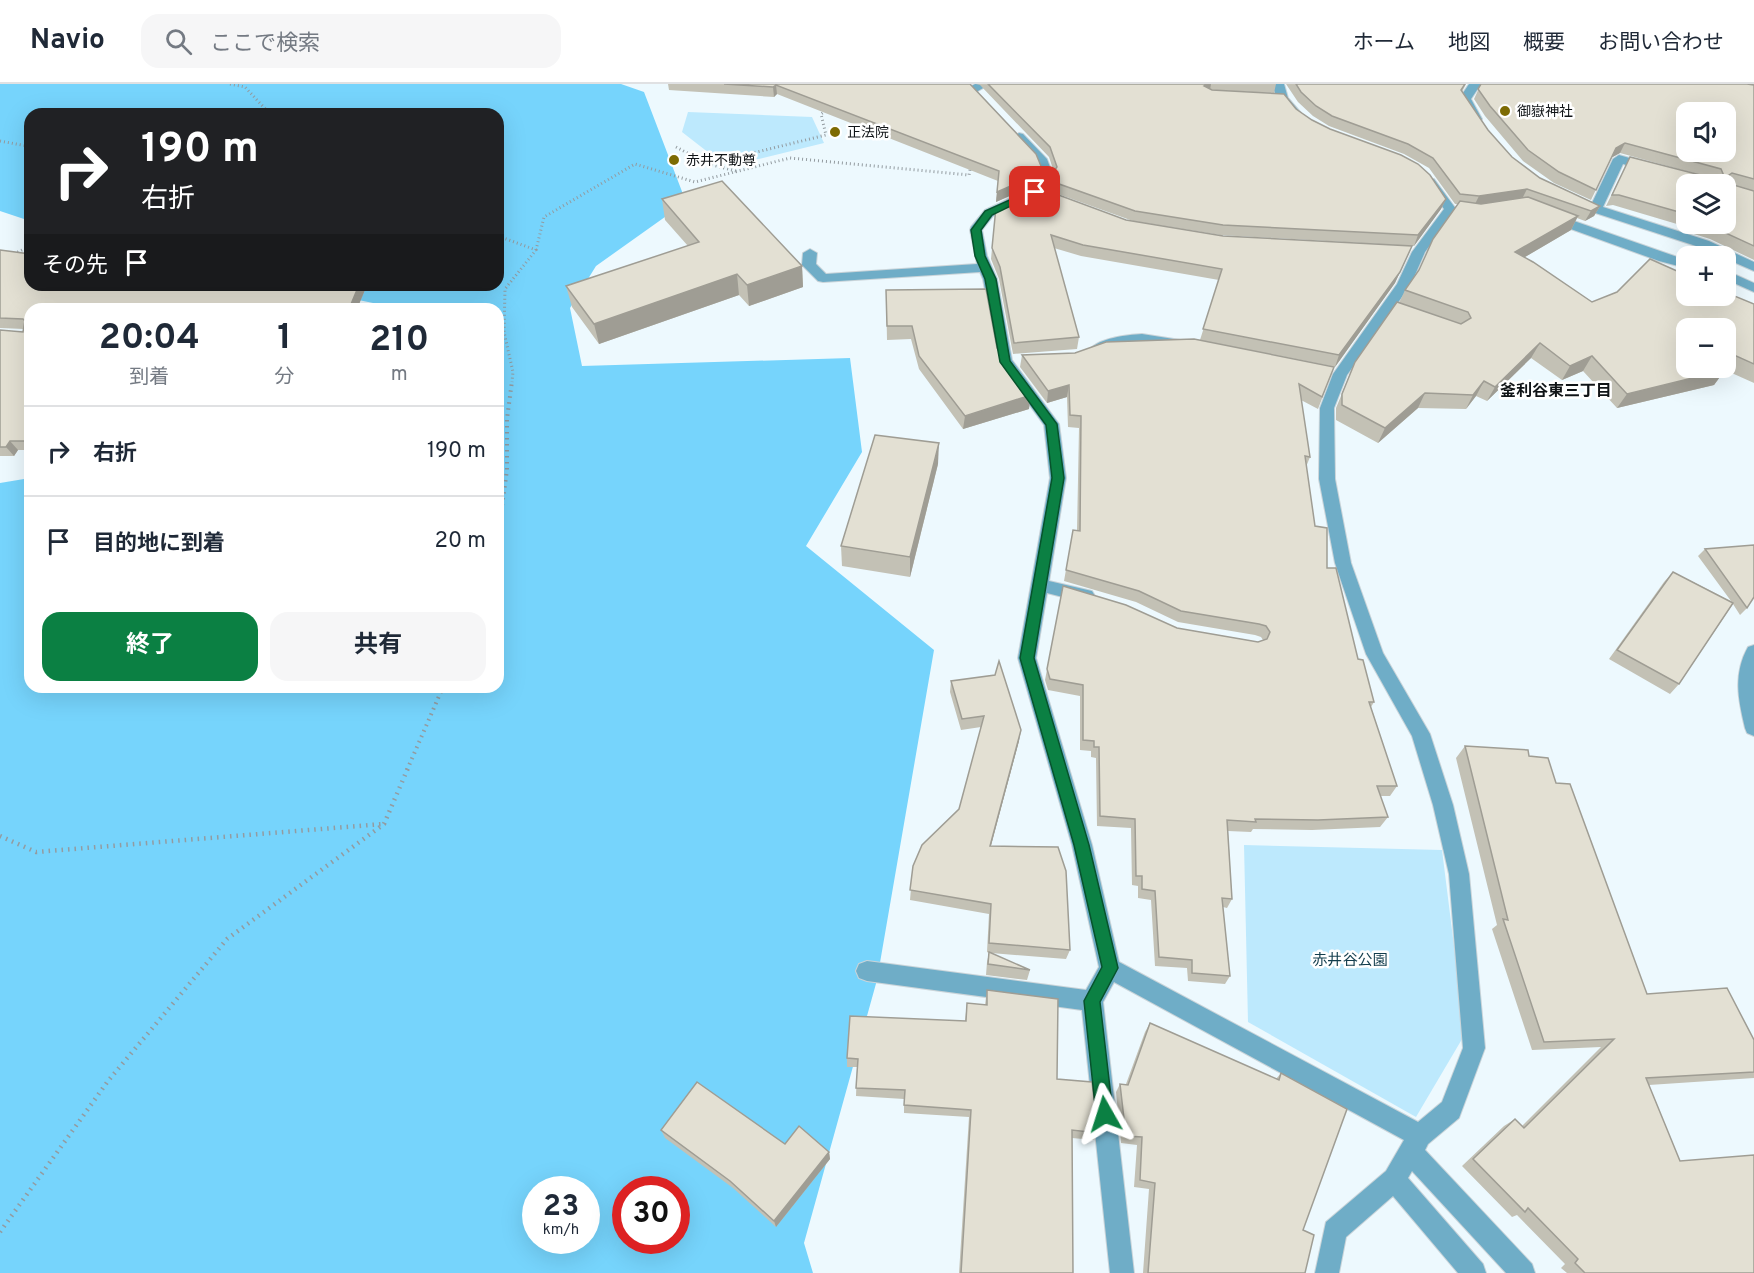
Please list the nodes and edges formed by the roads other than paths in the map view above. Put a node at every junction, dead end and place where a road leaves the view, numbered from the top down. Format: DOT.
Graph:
graph roads {
  1 [pos="1475,84"];
  2 [pos="973,86"];
  3 [pos="1278,94"];
  4 [pos="988,104"];
  5 [pos="1305,120"];
  6 [pos="1480,127"];
  7 [pos="1011,128"];
  8 [pos="1420,170"];
  9 [pos="1664,172"];
  10 [pos="1567,199"];
  11 [pos="1533,210"];
  12 [pos="1595,210"];
  13 [pos="810,253"];
  14 [pos="1676,261"];
  15 [pos="985,267"];
  16 [pos="1754,267"];
  17 [pos="1736,279"];
  18 [pos="1754,288"];
  19 [pos="1200,347"];
  20 [pos="1084,354"];
  21 [pos="1028,360"];
  22 [pos="1005,362"];
  23 [pos="1039,586"];
  24 [pos="1107,602"];
  25 [pos="1754,652"];
  26 [pos="1754,728"];
  27 [pos="1110,968"];
  28 [pos="867,971"];
  29 [pos="1092,1001"];
  30 [pos="1415,1144"];
  31 [pos="1394,1179"];
  32 [pos="1122,1273"];
  33 [pos="1327,1273"];
  34 [pos="1474,1273"];
  35 [pos="1523,1273"];
  1 -- 6 [label="street"];
  2 -- 4 [label="street"];
  3 -- 5 [label="street"];
  7 -- 15 [label="street"];
  8 -- 30 [label="street"];
  9 -- 12 [label="street"];
  10 -- 12 [label="street"];
  11 -- 14 [label="street"];
  12 -- 16 [label="street"];
  13 -- 15 [label="street"];
  15 -- 22 [label="street"];
  17 -- 18 [label="street"];
  19 -- 20 [label="street"];
  21 -- 22 [label="street"];
  22 -- 23 [label="street"];
  23 -- 24 [label="street"];
  23 -- 27 [label="street"];
  25 -- 26 [label="street"];
  27 -- 29 [label="street"];
  27 -- 30 [label="street"];
  28 -- 29 [label="street"];
  29 -- 32 [label="street"];
  30 -- 31 [label="street"];
  30 -- 35 [label="street"];
  31 -- 33 [label="street"];
  31 -- 34 [label="street"];
}
